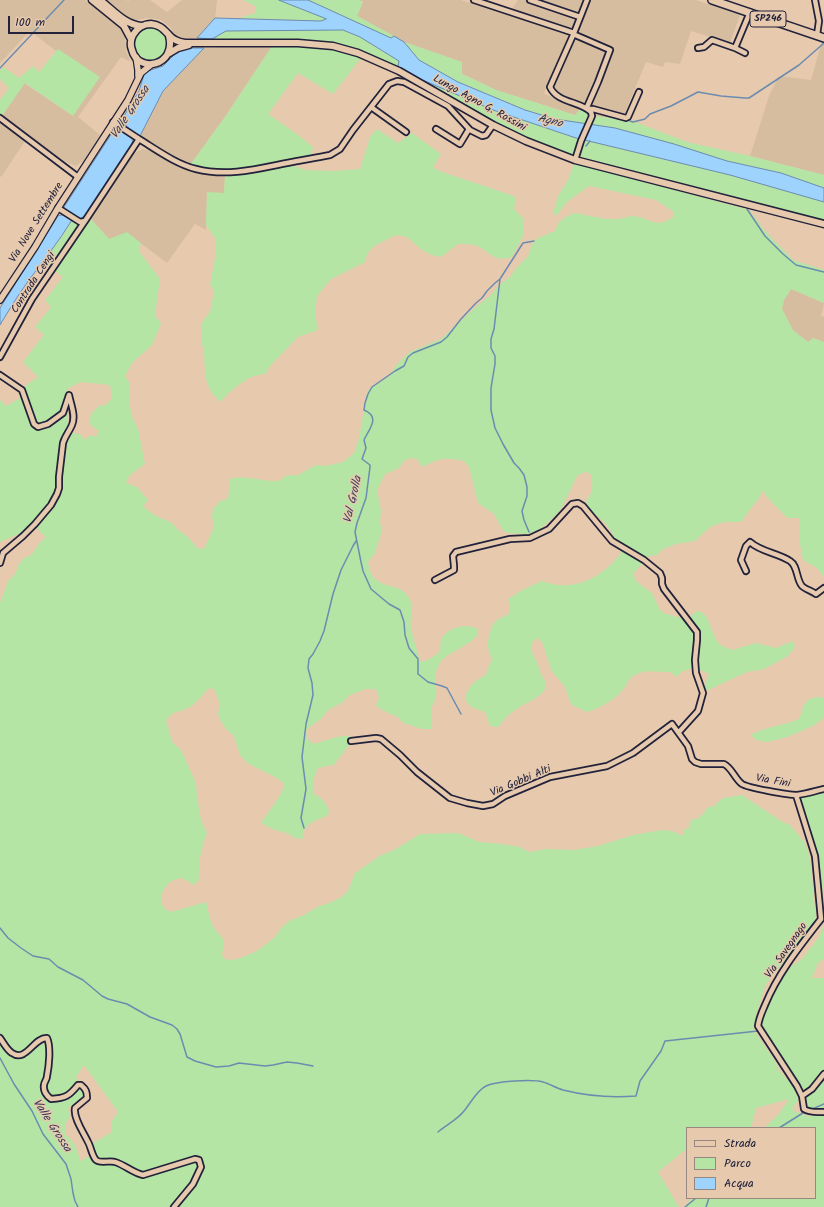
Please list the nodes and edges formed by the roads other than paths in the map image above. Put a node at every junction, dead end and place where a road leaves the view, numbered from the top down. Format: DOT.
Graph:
graph roads {
  1 [pos="92,0"];
  2 [pos="100,0"];
  3 [pos="474,0"];
  4 [pos="530,0"];
  5 [pos="587,0"];
  6 [pos="712,0"];
  7 [pos="816,0"];
  8 [pos="750,12"];
  9 [pos="580,17"];
  10 [pos="142,26"];
  11 [pos="574,33"];
  12 [pos="169,36"];
  13 [pos="821,37"];
  14 [pos="131,39"];
  15 [pos="192,44"];
  16 [pos="698,48"];
  17 [pos="735,48"];
  18 [pos="745,53"];
  19 [pos="168,54"];
  20 [pos="136,58"];
  21 [pos="152,64"];
  22 [pos="138,79"];
  23 [pos="639,92"];
  24 [pos="371,107"];
  25 [pos="588,108"];
  26 [pos="0,118"];
  27 [pos="113,122"];
  28 [pos="493,125"];
  29 [pos="436,129"];
  30 [pos="469,129"];
  31 [pos="406,132"];
  32 [pos="139,139"];
  33 [pos="575,160"];
  34 [pos="78,177"];
  35 [pos="58,208"];
  36 [pos="85,221"];
  37 [pos="824,224"];
  38 [pos="0,300"];
  39 [pos="0,357"];
  40 [pos="0,375"];
  41 [pos="0,563"];
  42 [pos="746,571"];
  43 [pos="435,580"];
  44 [pos="824,588"];
  45 [pos="679,732"];
  46 [pos="351,741"];
  47 [pos="824,789"];
  48 [pos="796,795"];
  49 [pos="0,1038"];
  50 [pos="824,1074"];
  51 [pos="802,1096"];
  52 [pos="824,1112"];
  53 [pos="174,1207"];
  1 -- 14 [label="main road"];
  2 -- 10 [label="main road"];
  3 -- 11 [label="street"];
  4 -- 9 [label="street"];
  5 -- 9 [label="street"];
  6 -- 8 [label="main road, SP246"];
  7 -- 13 [label="street"];
  8 -- 13 [label="main road, SP246"];
  8 -- 17 [label="street"];
  9 -- 11 [label="street"];
  10 -- 12 [label="main road"];
  10 -- 14 [label="main road"];
  11 -- 25 [label="street"];
  11 -- 25 [label="street"];
  12 -- 15 [label="main road"];
  12 -- 19 [label="main road"];
  14 -- 20 [label="main road"];
  15 -- 19 [label="main road"];
  15 -- 28 [label="main road, Lungo Agno G. Rossini"];
  16 -- 17 [label="street"];
  17 -- 18 [label="street"];
  19 -- 21 [label="main road"];
  20 -- 21 [label="main road"];
  20 -- 22 [label="street"];
  21 -- 22 [label="street"];
  22 -- 27 [label="street, Via Nove Settembre"];
  23 -- 25 [label="street"];
  24 -- 30 [label="street"];
  24 -- 31 [label="street"];
  24 -- 32 [label="street"];
  25 -- 33 [label="street"];
  26 -- 34 [label="street, Via Nove Settembre"];
  27 -- 32 [label="street"];
  27 -- 34 [label="street, Via Nove Settembre"];
  28 -- 30 [label="street"];
  28 -- 33 [label="main road, Lungo Agno G. Rossini"];
  29 -- 30 [label="street"];
  32 -- 36 [label="street, Contrada Cengi"];
  33 -- 37 [label="main road, Lungo Agno G. Rossini"];
  34 -- 35 [label="street, Via Nove Settembre"];
  35 -- 36 [label="street"];
  35 -- 38 [label="street, Via Nove Settembre"];
  36 -- 39 [label="street, Contrada Cengi"];
  40 -- 41 [label="street"];
  42 -- 44 [label="street"];
  43 -- 45 [label="street"];
  45 -- 46 [label="street, Via Gobbi Alti"];
  45 -- 48 [label="street, Via Fini"];
  47 -- 48 [label="street"];
  48 -- 51 [label="street, Via Savegnago"];
  49 -- 53 [label="street"];
  50 -- 51 [label="street"];
  51 -- 52 [label="street, Via Savegnago"];
}
